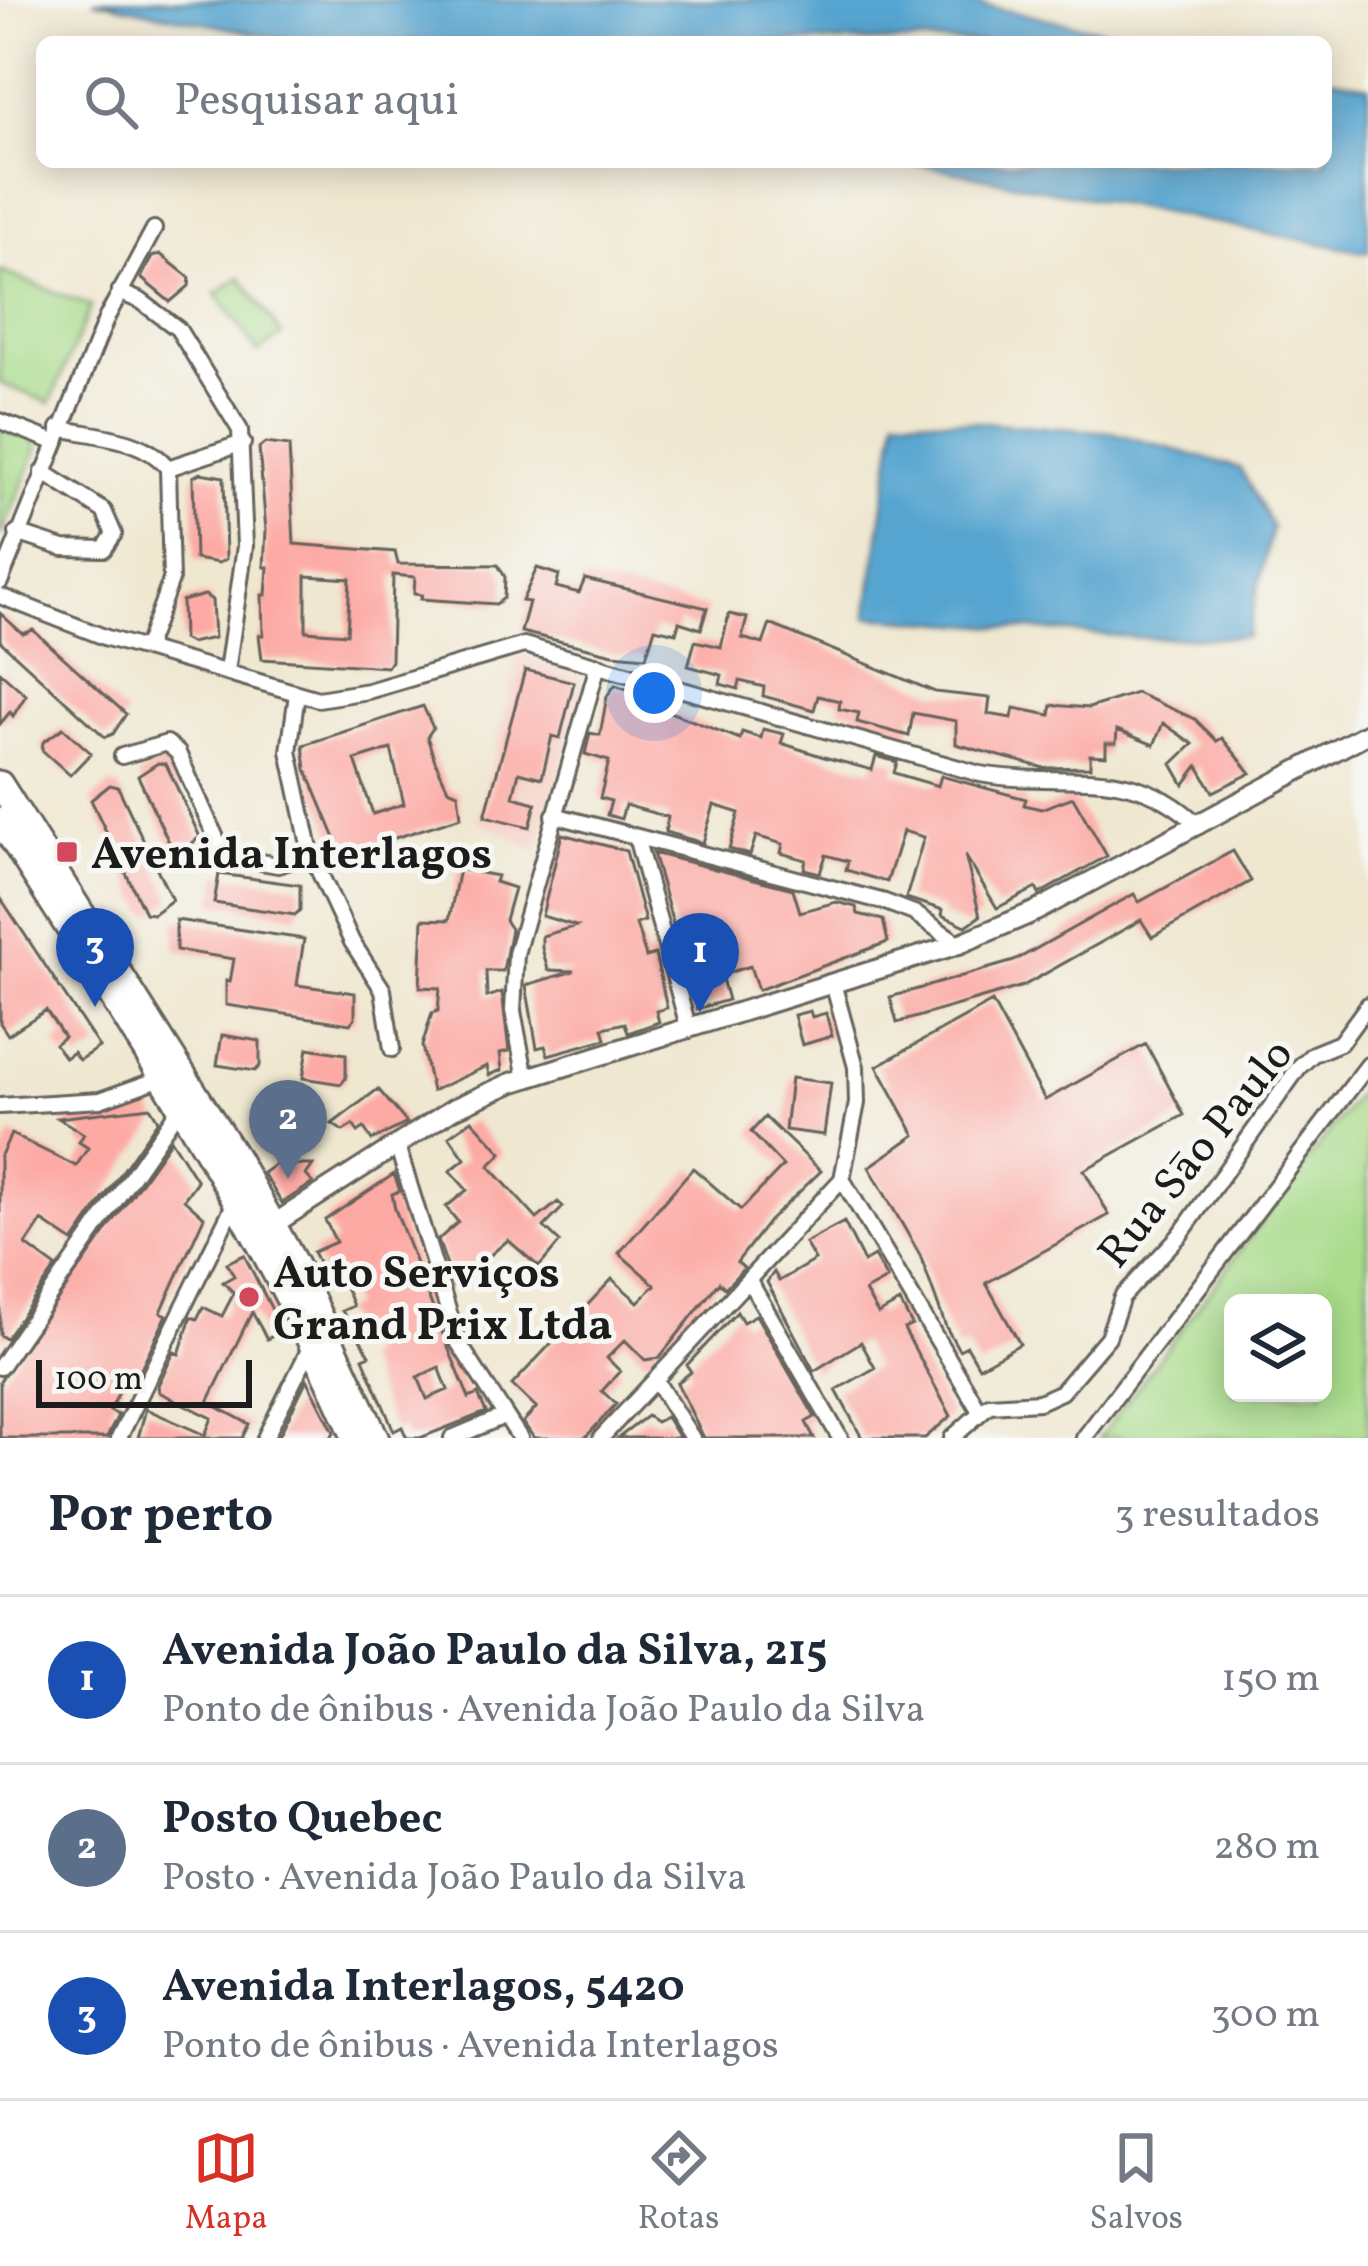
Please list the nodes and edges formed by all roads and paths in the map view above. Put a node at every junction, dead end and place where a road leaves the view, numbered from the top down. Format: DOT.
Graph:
graph roads {
  1 [pos="154,229"];
  2 [pos="119,292"];
  3 [pos="0,422"];
  4 [pos="57,435"];
  5 [pos="243,443"];
  6 [pos="168,468"];
  7 [pos="44,472"];
  8 [pos="17,533"];
  9 [pos="4,554"];
  10 [pos="0,583"];
  11 [pos="0,596"];
  12 [pos="146,646"];
  13 [pos="598,665"];
  14 [pos="227,671"];
  15 [pos="297,694"];
  16 [pos="1368,733"];
  17 [pos="122,756"];
  18 [pos="0,784"];
  19 [pos="554,814"];
  20 [pos="0,820"];
  21 [pos="1198,826"];
  22 [pos="636,837"];
  23 [pos="311,854"];
  24 [pos="959,944"];
  25 [pos="833,983"];
  26 [pos="1368,1005"];
  27 [pos="689,1030"];
  28 [pos="392,1049"];
  29 [pos="1368,1065"];
  30 [pos="162,1078"];
  31 [pos="526,1079"];
  32 [pos="0,1106"];
  33 [pos="180,1107"];
  34 [pos="398,1148"];
  35 [pos="842,1179"];
  36 [pos="237,1198"];
  37 [pos="266,1230"];
  38 [pos="750,1282"];
  39 [pos="313,1341"];
  40 [pos="0,1367"];
  41 [pos="656,1382"];
  42 [pos="979,1410"];
  43 [pos="502,1417"];
  44 [pos="119,1438"];
  45 [pos="265,1438"];
  46 [pos="355,1438"];
  47 [pos="376,1438"];
  48 [pos="452,1438"];
  49 [pos="520,1438"];
  50 [pos="601,1438"];
  51 [pos="692,1438"];
  52 [pos="840,1438"];
  53 [pos="952,1438"];
  54 [pos="1084,1438"];
  1 -- 2 [label="street"];
  2 -- 4 [label="street"];
  2 -- 5 [label="street"];
  3 -- 4 [label="street"];
  4 -- 6 [label="street"];
  4 -- 7 [label="street"];
  5 -- 6 [label="street"];
  5 -- 14 [label="street"];
  6 -- 12 [label="street"];
  7 -- 8 [label="street"];
  7 -- 8 [label="street"];
  8 -- 9 [label="street"];
  9 -- 10 [label="street"];
  11 -- 12 [label="street"];
  12 -- 14 [label="street"];
  13 -- 15 [label="street"];
  13 -- 19 [label="street"];
  13 -- 21 [label="street"];
  14 -- 15 [label="street"];
  15 -- 23 [label="street"];
  16 -- 21 [label="street"];
  17 -- 23 [label="street"];
  18 -- 37 [label="main road"];
  19 -- 22 [label="street"];
  19 -- 31 [label="street"];
  20 -- 30 [label="main road"];
  21 -- 24 [label="street"];
  22 -- 24 [label="street"];
  22 -- 27 [label="street"];
  23 -- 28 [label="street"];
  24 -- 25 [label="street"];
  25 -- 27 [label="street"];
  25 -- 35 [label="street"];
  26 -- 42 [label="street, Rua Sāo Paulo"];
  27 -- 31 [label="street"];
  29 -- 54 [label="street"];
  30 -- 32 [label="street"];
  30 -- 33 [label="main road"];
  31 -- 34 [label="street"];
  33 -- 36 [label="main road"];
  33 -- 40 [label="street"];
  34 -- 37 [label="street"];
  34 -- 43 [label="street"];
  35 -- 38 [label="street"];
  35 -- 42 [label="street"];
  36 -- 37 [label="main road"];
  36 -- 44 [label="street"];
  37 -- 39 [label="main road"];
  37 -- 47 [label="main road"];
  38 -- 41 [label="street"];
  38 -- 52 [label="street"];
  39 -- 45 [label="street"];
  39 -- 46 [label="main road"];
  41 -- 50 [label="street"];
  41 -- 51 [label="street"];
  42 -- 53 [label="street"];
  43 -- 48 [label="street"];
  43 -- 49 [label="street"];
}
